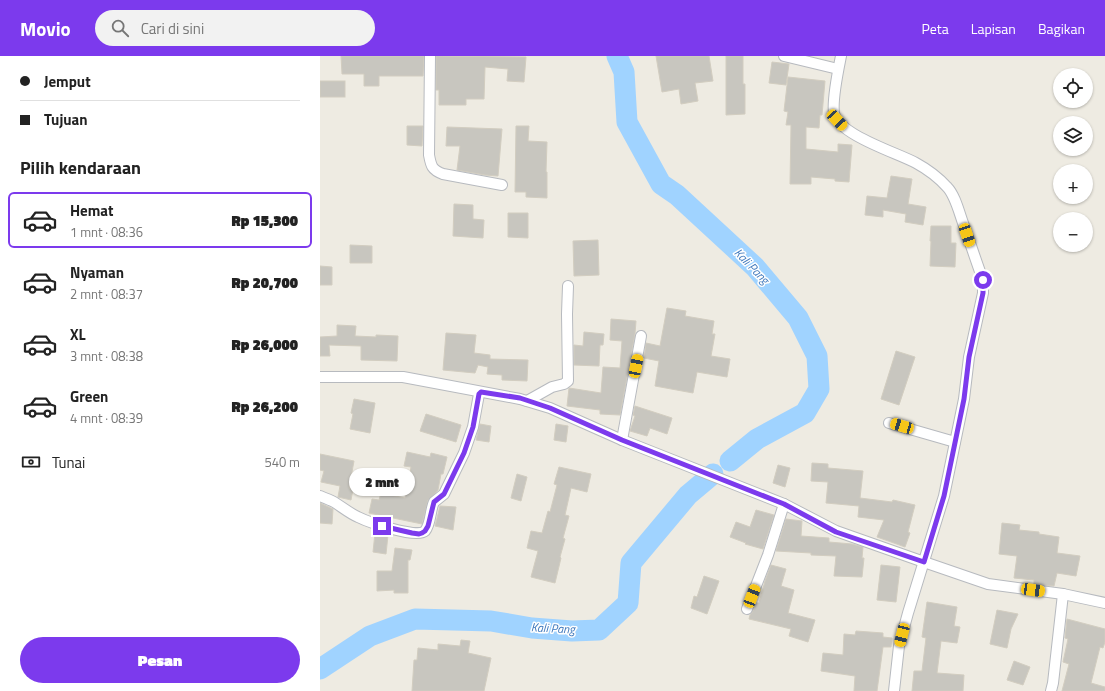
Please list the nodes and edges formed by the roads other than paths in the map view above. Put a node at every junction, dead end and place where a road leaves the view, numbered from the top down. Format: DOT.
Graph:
graph roads {
  1 [pos="430,56"];
  2 [pos="784,56"];
  3 [pos="841,56"];
  4 [pos="838,69"];
  5 [pos="502,185"];
  6 [pos="568,286"];
  7 [pos="641,336"];
  8 [pos="320,377"];
  9 [pos="481,392"];
  10 [pos="527,401"];
  11 [pos="889,423"];
  12 [pos="622,440"];
  13 [pos="955,442"];
  14 [pos="320,496"];
  15 [pos="784,504"];
  16 [pos="924,562"];
  17 [pos="1063,594"];
  18 [pos="1105,603"];
  19 [pos="747,609"];
  20 [pos="894,691"];
  21 [pos="1051,691"];
  1 -- 5 [label="street"];
  2 -- 4 [label="street"];
  3 -- 4 [label="street"];
  4 -- 13 [label="street"];
  6 -- 10 [label="street"];
  7 -- 12 [label="street"];
  8 -- 9 [label="street"];
  9 -- 10 [label="street"];
  9 -- 14 [label="street"];
  10 -- 12 [label="street"];
  11 -- 13 [label="street"];
  12 -- 15 [label="street"];
  13 -- 16 [label="street"];
  15 -- 16 [label="street"];
  15 -- 19 [label="street"];
  16 -- 17 [label="street"];
  16 -- 20 [label="street"];
  17 -- 18 [label="street"];
  17 -- 21 [label="street"];
}
